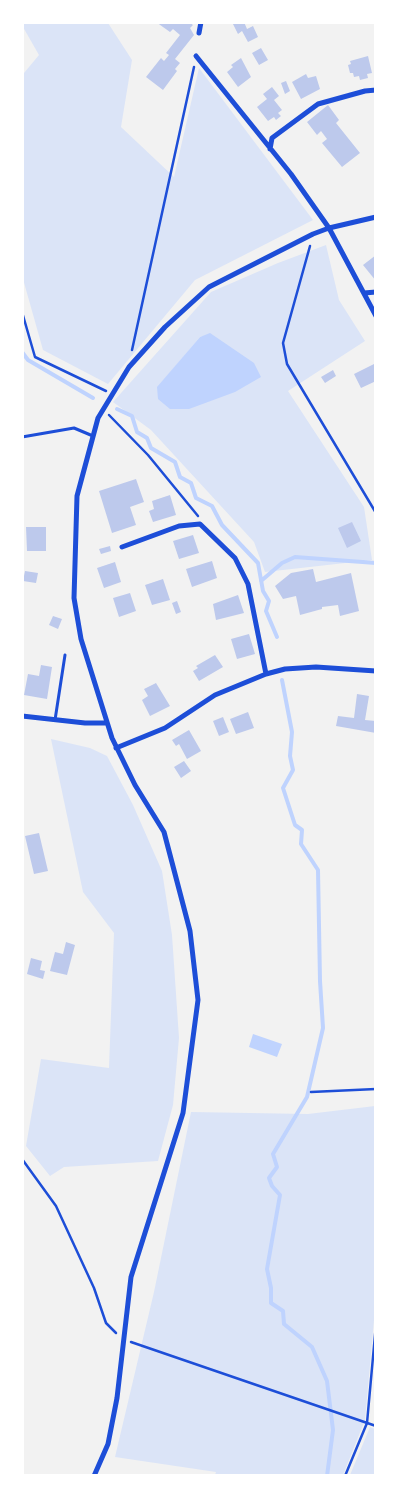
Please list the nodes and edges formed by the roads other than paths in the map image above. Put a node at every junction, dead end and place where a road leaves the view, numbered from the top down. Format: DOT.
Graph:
graph roads {
  1 [pos="201,22"];
  2 [pos="199,33"];
  3 [pos="196,56"];
  4 [pos="376,90"];
  5 [pos="270,149"];
  6 [pos="376,217"];
  7 [pos="329,228"];
  8 [pos="376,292"];
  9 [pos="364,293"];
  10 [pos="376,316"];
  11 [pos="93,436"];
  12 [pos="22,437"];
  13 [pos="122,547"];
  14 [pos="65,656"];
  15 [pos="376,670"];
  16 [pos="266,674"];
  17 [pos="22,716"];
  18 [pos="55,720"];
  19 [pos="107,722"];
  20 [pos="116,748"];
  21 [pos="94,1476"];
  1 -- 2 [label="street"];
  3 -- 5 [label="street"];
  4 -- 5 [label="street"];
  5 -- 7 [label="street"];
  6 -- 7 [label="street"];
  7 -- 9 [label="street"];
  7 -- 11 [label="street"];
  8 -- 9 [label="street"];
  9 -- 10 [label="street"];
  11 -- 12 [label="lane"];
  11 -- 19 [label="street"];
  13 -- 16 [label="street"];
  14 -- 18 [label="lane"];
  15 -- 16 [label="street"];
  16 -- 20 [label="street"];
  17 -- 18 [label="street"];
  18 -- 19 [label="street"];
  19 -- 20 [label="street"];
  20 -- 21 [label="street"];
}
